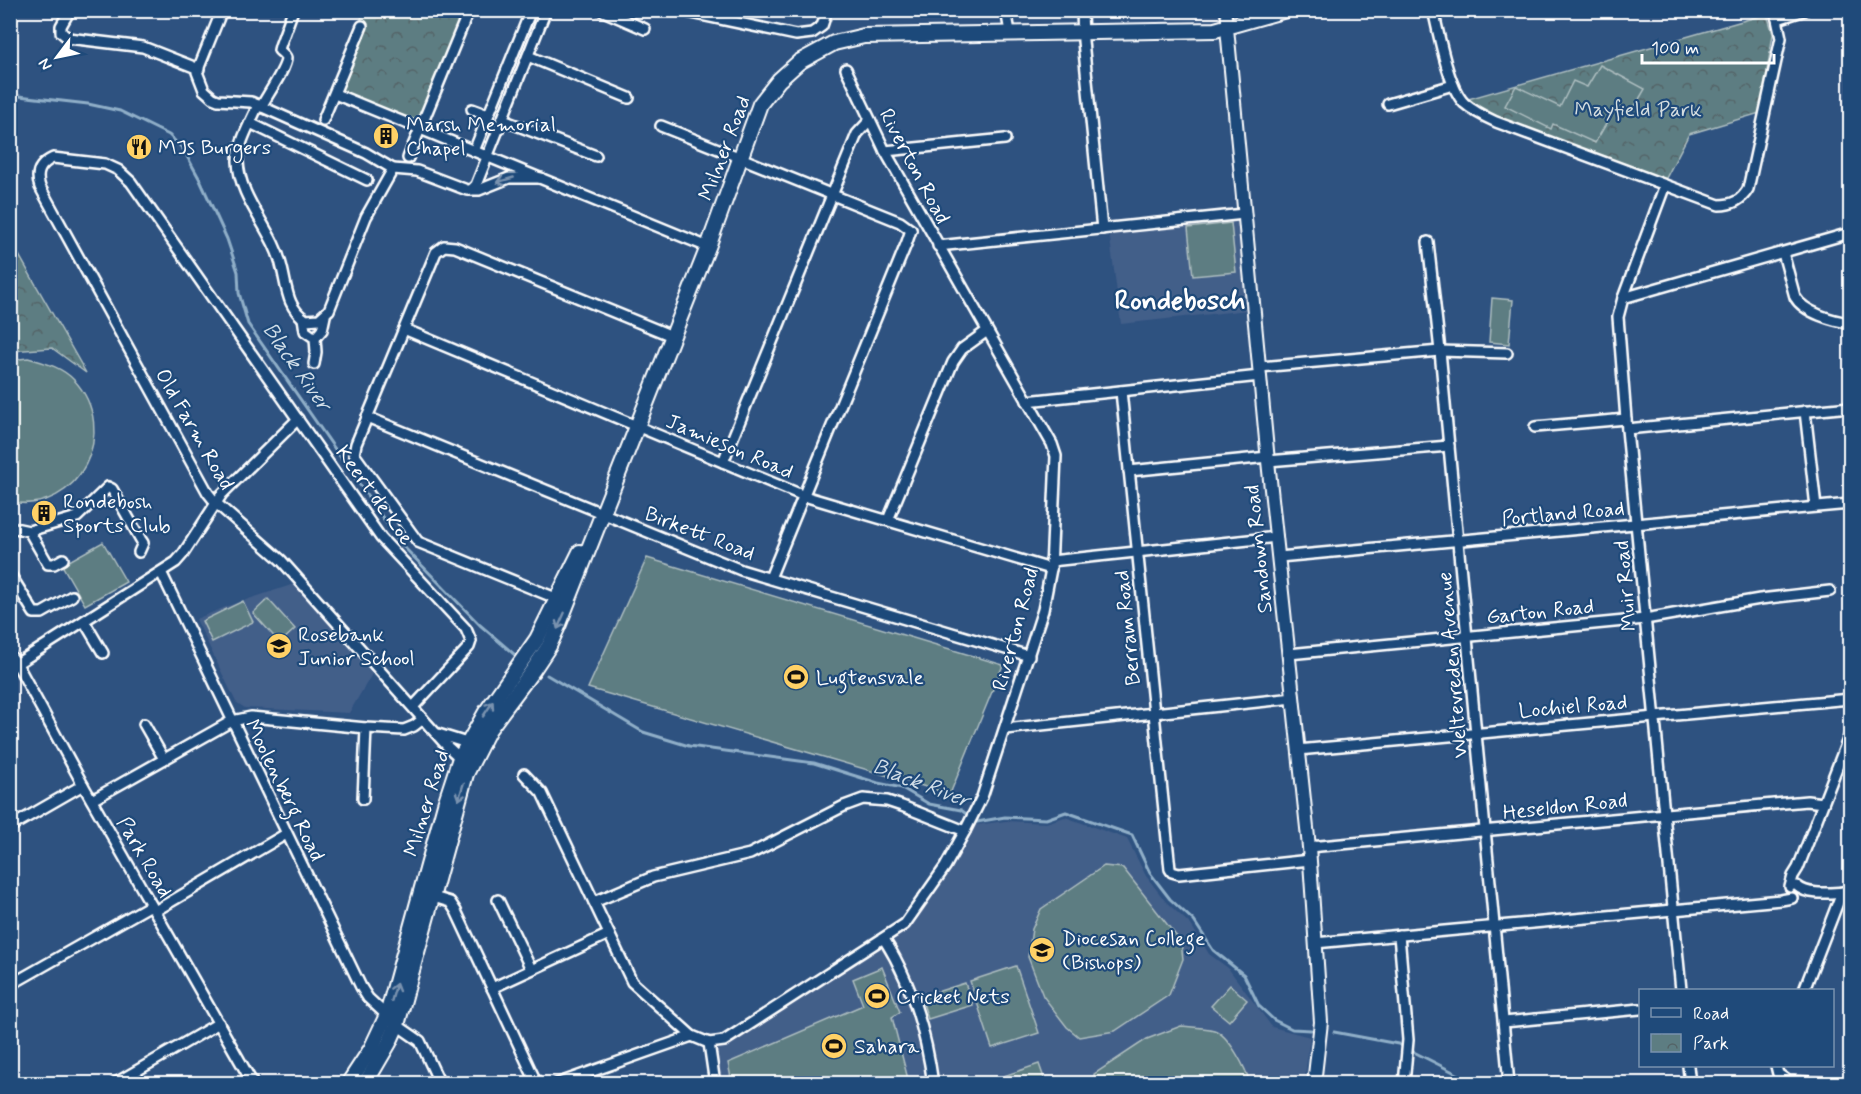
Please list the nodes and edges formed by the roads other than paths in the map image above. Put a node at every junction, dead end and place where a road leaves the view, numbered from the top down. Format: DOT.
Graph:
graph roads {
  1 [pos="70,10"];
  2 [pos="222,10"];
  3 [pos="293,10"];
  4 [pos="469,10"];
  5 [pos="531,10"];
  6 [pos="546,10"];
  7 [pos="601,10"];
  8 [pos="677,10"];
  9 [pos="822,10"];
  10 [pos="1006,10"];
  11 [pos="1082,10"];
  12 [pos="1226,10"];
  13 [pos="1286,10"];
  14 [pos="1432,10"];
  15 [pos="1805,10"];
  16 [pos="717,15"];
  17 [pos="1777,15"];
  18 [pos="362,26"];
  19 [pos="1227,28"];
  20 [pos="645,30"];
  21 [pos="1083,31"];
  22 [pos="1010,32"];
  23 [pos="528,56"];
  24 [pos="199,69"];
  25 [pos="846,69"];
  26 [pos="1453,85"];
  27 [pos="334,94"];
  28 [pos="629,98"];
  29 [pos="1388,104"];
  30 [pos="260,106"];
  31 [pos="472,109"];
  32 [pos="488,116"];
  33 [pos="323,120"];
  34 [pos="502,120"];
  35 [pos="870,120"];
  36 [pos="250,123"];
  37 [pos="662,126"];
  38 [pos="420,129"];
  39 [pos="1005,139"];
  40 [pos="474,151"];
  41 [pos="885,151"];
  42 [pos="488,156"];
  43 [pos="596,156"];
  44 [pos="741,157"];
  45 [pos="53,158"];
  46 [pos="408,158"];
  47 [pos="393,169"];
  48 [pos="541,178"];
  49 [pos="479,179"];
  50 [pos="367,180"];
  51 [pos="1665,185"];
  52 [pos="486,187"];
  53 [pos="471,190"];
  54 [pos="832,195"];
  55 [pos="1244,214"];
  56 [pos="924,222"];
  57 [pos="1102,229"];
  58 [pos="911,230"];
  59 [pos="1851,233"];
  60 [pos="1428,243"];
  61 [pos="938,246"];
  62 [pos="708,247"];
  63 [pos="1783,253"];
  64 [pos="1623,298"];
  65 [pos="325,316"];
  66 [pos="303,318"];
  67 [pos="1851,323"];
  68 [pos="404,329"];
  69 [pos="987,331"];
  70 [pos="672,336"];
  71 [pos="315,338"];
  72 [pos="1440,351"];
  73 [pos="1508,353"];
  74 [pos="314,364"];
  75 [pos="1260,371"];
  76 [pos="1120,391"];
  77 [pos="1027,401"];
  78 [pos="1851,407"];
  79 [pos="1805,411"];
  80 [pos="367,417"];
  81 [pos="1626,418"];
  82 [pos="298,419"];
  83 [pos="638,427"];
  84 [pos="1535,427"];
  85 [pos="1627,429"];
  86 [pos="1449,446"];
  87 [pos="1268,459"];
  88 [pos="723,462"];
  89 [pos="1129,471"];
  90 [pos="804,496"];
  91 [pos="216,503"];
  92 [pos="1851,504"];
  93 [pos="1816,507"];
  94 [pos="600,516"];
  95 [pos="888,520"];
  96 [pos="1637,524"];
  97 [pos="10,527"];
  98 [pos="29,531"];
  99 [pos="1277,537"];
  100 [pos="1458,541"];
  101 [pos="1137,551"];
  102 [pos="139,552"];
  103 [pos="1279,557"];
  104 [pos="63,559"];
  105 [pos="1051,565"];
  106 [pos="161,572"];
  107 [pos="10,574"];
  108 [pos="770,578"];
  109 [pos="1830,591"];
  110 [pos="72,596"];
  111 [pos="558,599"];
  112 [pos="1646,619"];
  113 [pos="84,621"];
  114 [pos="1467,637"];
  115 [pos="103,653"];
  116 [pos="1289,654"];
  117 [pos="10,655"];
  118 [pos="1029,656"];
  119 [pos="14,666"];
  120 [pos="1293,698"];
  121 [pos="1851,699"];
  122 [pos="413,707"];
  123 [pos="1154,712"];
  124 [pos="1655,716"];
  125 [pos="423,719"];
  126 [pos="232,721"];
  127 [pos="144,724"];
  128 [pos="366,728"];
  129 [pos="1005,729"];
  130 [pos="1476,733"];
  131 [pos="438,734"];
  132 [pos="1851,734"];
  133 [pos="467,743"];
  134 [pos="1298,750"];
  135 [pos="165,759"];
  136 [pos="460,759"];
  137 [pos="524,774"];
  138 [pos="83,785"];
  139 [pos="363,799"];
  140 [pos="92,800"];
  141 [pos="1823,803"];
  142 [pos="1665,814"];
  143 [pos="10,826"];
  144 [pos="966,829"];
  145 [pos="1486,831"];
  146 [pos="286,834"];
  147 [pos="1309,854"];
  148 [pos="1169,862"];
  149 [pos="1794,891"];
  150 [pos="1846,892"];
  151 [pos="427,895"];
  152 [pos="498,900"];
  153 [pos="594,902"];
  154 [pos="153,908"];
  155 [pos="1673,910"];
  156 [pos="1495,926"];
  157 [pos="609,934"];
  158 [pos="1399,935"];
  159 [pos="884,939"];
  160 [pos="1315,943"];
  161 [pos="531,969"];
  162 [pos="10,985"];
  163 [pos="492,988"];
  164 [pos="1681,989"];
  165 [pos="1804,989"];
  166 [pos="1639,1009"];
  167 [pos="392,1020"];
  168 [pos="219,1023"];
  169 [pos="1504,1023"];
  170 [pos="692,1036"];
  171 [pos="709,1043"];
  172 [pos="1688,1067"];
  173 [pos="1776,1067"];
  174 [pos="252,1081"];
  175 [pos="114,1083"];
  176 [pos="348,1083"];
  177 [pos="365,1083"];
  178 [pos="440,1083"];
  179 [pos="537,1083"];
  180 [pos="556,1083"];
  181 [pos="715,1083"];
  182 [pos="933,1083"];
  183 [pos="1314,1083"];
  184 [pos="1404,1083"];
  185 [pos="1509,1083"];
  186 [pos="1690,1083"];
  187 [pos="1849,1083"];
  1 -- 24 [label="street"];
  2 -- 24 [label="street"];
  3 -- 30 [label="street"];
  4 -- 38 [label="street"];
  5 -- 32 [label="street"];
  6 -- 23 [label="street"];
  7 -- 20 [label="street"];
  8 -- 16 [label="street"];
  9 -- 16 [label="street"];
  10 -- 22 [label="street"];
  11 -- 21 [label="street"];
  12 -- 19 [label="street, Sandown Road"];
  13 -- 19 [label="main road, Milner Road"];
  14 -- 26 [label="street"];
  15 -- 17 [label="street"];
  17 -- 51 [label="street"];
  18 -- 27 [label="street"];
  19 -- 21 [label="main road, Milner Road"];
  19 -- 55 [label="street, Sandown Road"];
  21 -- 22 [label="main road, Milner Road"];
  21 -- 57 [label="street"];
  22 -- 44 [label="main road, Milner Road"];
  23 -- 28 [label="street"];
  23 -- 34 [label="street"];
  24 -- 30 [label="street"];
  25 -- 35 [label="street, Riverton Road"];
  26 -- 29 [label="street"];
  26 -- 51 [label="street"];
  27 -- 33 [label="street"];
  27 -- 38 [label="street"];
  30 -- 36 [label="street"];
  30 -- 47 [label="street"];
  31 -- 32 [label="street"];
  32 -- 40 [label="street"];
  34 -- 42 [label="street"];
  34 -- 43 [label="street"];
  35 -- 41 [label="street, Riverton Road"];
  35 -- 54 [label="street"];
  36 -- 50 [label="street"];
  36 -- 66 [label="street"];
  37 -- 44 [label="street"];
  38 -- 40 [label="street"];
  38 -- 46 [label="street"];
  39 -- 41 [label="street"];
  40 -- 42 [label="street"];
  41 -- 56 [label="street, Riverton Road"];
  42 -- 48 [label="street"];
  42 -- 49 [label="street"];
  44 -- 54 [label="street"];
  44 -- 62 [label="main road, Milner Road"];
  45 -- 82 [label="street, Keert de Koe"];
  45 -- 91 [label="street, Old Farm Road"];
  47 -- 53 [label="street"];
  47 -- 65 [label="street"];
  48 -- 52 [label="street, one-way"];
  48 -- 62 [label="street"];
  49 -- 52 [label="street"];
  49 -- 53 [label="street"];
  51 -- 64 [label="street, Muir Road"];
  52 -- 53 [label="street"];
  54 -- 58 [label="street"];
  54 -- 88 [label="street"];
  55 -- 57 [label="street"];
  55 -- 75 [label="street, Sandown Road"];
  56 -- 58 [label="street"];
  56 -- 61 [label="street, Riverton Road"];
  57 -- 61 [label="street"];
  58 -- 90 [label="street"];
  59 -- 63 [label="street"];
  60 -- 72 [label="street, Weltevreden Avenue"];
  61 -- 69 [label="street, Riverton Road"];
  62 -- 70 [label="main road, Milner Road"];
  63 -- 64 [label="street"];
  63 -- 67 [label="street"];
  64 -- 81 [label="street, Muir Road"];
  65 -- 66 [label="street"];
  65 -- 71 [label="street"];
  66 -- 71 [label="street"];
  68 -- 70 [label="street"];
  68 -- 80 [label="street"];
  68 -- 83 [label="street, Jamieson Road"];
  69 -- 77 [label="street, Riverton Road"];
  69 -- 95 [label="street"];
  70 -- 83 [label="main road, Milner Road"];
  71 -- 74 [label="street"];
  72 -- 73 [label="street"];
  72 -- 75 [label="street"];
  72 -- 86 [label="street, Weltevreden Avenue"];
  75 -- 76 [label="street"];
  75 -- 87 [label="street, Sandown Road"];
  76 -- 77 [label="street"];
  76 -- 89 [label="street, Berram Road"];
  77 -- 105 [label="street, Riverton Road"];
  78 -- 79 [label="street"];
  79 -- 85 [label="street"];
  79 -- 93 [label="street"];
  80 -- 94 [label="street, Birkett Road"];
  80 -- 111 [label="street"];
  81 -- 84 [label="street"];
  81 -- 85 [label="street, Muir Road"];
  82 -- 91 [label="street"];
  82 -- 122 [label="street, Keert de Koe"];
  83 -- 88 [label="street, Jamieson Road"];
  83 -- 94 [label="main road, Milner Road"];
  85 -- 96 [label="street, Muir Road"];
  86 -- 87 [label="street"];
  86 -- 100 [label="street, Weltevreden Avenue"];
  87 -- 89 [label="street"];
  87 -- 99 [label="street, Sandown Road"];
  88 -- 90 [label="street, Jamieson Road"];
  89 -- 101 [label="street, Berram Road"];
  90 -- 95 [label="street, Jamieson Road"];
  90 -- 108 [label="street"];
  91 -- 106 [label="street"];
  91 -- 122 [label="street, Old Farm Road"];
  92 -- 93 [label="street, Portland Road"];
  93 -- 96 [label="street, Portland Road"];
  94 -- 108 [label="street, Birkett Road"];
  94 -- 111 [label="main road, Milner Road"];
  94 -- 151 [label="main road, Milner Road, one-way"];
  95 -- 105 [label="street, Jamieson Road"];
  96 -- 100 [label="street, Portland Road"];
  96 -- 112 [label="street, Muir Road"];
  97 -- 98 [label="street"];
  98 -- 102 [label="street"];
  98 -- 104 [label="street"];
  99 -- 101 [label="street, Jamieson Road"];
  99 -- 103 [label="street, Sandown Road"];
  100 -- 103 [label="street, Portland Road"];
  100 -- 114 [label="street, Weltevreden Avenue"];
  101 -- 105 [label="street, Jamieson Road"];
  101 -- 123 [label="street, Berram Road"];
  103 -- 116 [label="street, Sandown Road"];
  105 -- 118 [label="street, Riverton Road"];
  106 -- 113 [label="street"];
  106 -- 126 [label="street, Moolenberg Road"];
  107 -- 110 [label="street"];
  108 -- 118 [label="street, Birkett Road"];
  109 -- 112 [label="street, Garton Road"];
  133 -- 111 [label="main road, Milner Road, one-way"];
  112 -- 114 [label="street, Garton Road"];
  112 -- 124 [label="street, Muir Road"];
  113 -- 115 [label="street"];
  113 -- 119 [label="street"];
  114 -- 116 [label="street, Garton Road"];
  114 -- 130 [label="street, Weltevreden Avenue"];
  116 -- 120 [label="street, Sandown Road"];
  117 -- 119 [label="street, Park Road"];
  118 -- 129 [label="street, Riverton Road"];
  119 -- 138 [label="street, Park Road"];
  120 -- 123 [label="street"];
  120 -- 134 [label="street, Sandown Road"];
  121 -- 124 [label="street, Lochiel Road"];
  122 -- 125 [label="street, Old Farm Road"];
  123 -- 129 [label="street"];
  123 -- 148 [label="street, Berram Road"];
  124 -- 130 [label="street, Lochiel Road"];
  124 -- 142 [label="street, Muir Road"];
  125 -- 128 [label="street"];
  125 -- 131 [label="street, Old Farm Road"];
  126 -- 128 [label="street"];
  126 -- 135 [label="street"];
  126 -- 146 [label="street, Moolenberg Road"];
  127 -- 135 [label="street"];
  128 -- 139 [label="street"];
  129 -- 144 [label="street, Riverton Road"];
  130 -- 134 [label="street, Lochiel Road"];
  130 -- 145 [label="street, Weltevreden Avenue"];
  131 -- 133 [label="street, Old Farm Road"];
  131 -- 136 [label="street, Old Farm Road"];
  132 -- 141 [label="street"];
  133 -- 136 [label="main road, Milner Road"];
  134 -- 147 [label="street, Sandown Road"];
  135 -- 140 [label="street"];
  136 -- 151 [label="main road, Milner Road"];
  137 -- 153 [label="street"];
  138 -- 140 [label="street, Park Road"];
  138 -- 143 [label="street"];
  140 -- 154 [label="street, Park Road"];
  141 -- 142 [label="street, Heseldon Road"];
  141 -- 149 [label="street"];
  142 -- 145 [label="street, Heseldon Road"];
  142 -- 155 [label="street, Muir Road"];
  144 -- 153 [label="street"];
  144 -- 159 [label="street, Riverton Road"];
  145 -- 147 [label="street, Heseldon Road"];
  145 -- 156 [label="street, Weltevreden Avenue"];
  146 -- 154 [label="street"];
  146 -- 167 [label="street, Moolenberg Road"];
  147 -- 148 [label="street, Heseldon Road"];
  147 -- 160 [label="street, Sandown Road"];
  149 -- 150 [label="street"];
  149 -- 155 [label="street"];
  150 -- 165 [label="street"];
  151 -- 163 [label="street"];
  151 -- 167 [label="main road, Milner Road"];
  152 -- 161 [label="street"];
  153 -- 157 [label="street"];
  154 -- 162 [label="street"];
  154 -- 168 [label="street, Park Road"];
  155 -- 156 [label="street"];
  155 -- 164 [label="street, Muir Road"];
  156 -- 158 [label="street"];
  156 -- 169 [label="street, Weltevreden Avenue"];
  157 -- 161 [label="street"];
  157 -- 170 [label="street"];
  158 -- 160 [label="street"];
  158 -- 184 [label="street"];
  159 -- 171 [label="street, Riverton Road"];
  159 -- 182 [label="street"];
  160 -- 183 [label="street, Sandown Road"];
  161 -- 163 [label="street"];
  163 -- 179 [label="street"];
  166 -- 169 [label="street"];
  167 -- 176 [label="main road, Milner Road"];
  167 -- 177 [label="main road, Milner Road"];
  167 -- 178 [label="street, Moolenberg Road"];
  168 -- 174 [label="street, Park Road"];
  168 -- 175 [label="street"];
  169 -- 185 [label="street, Weltevreden Avenue"];
  170 -- 171 [label="street"];
  170 -- 180 [label="street"];
  171 -- 181 [label="street"];
  172 -- 186 [label="street"];
  173 -- 187 [label="street"];
}
